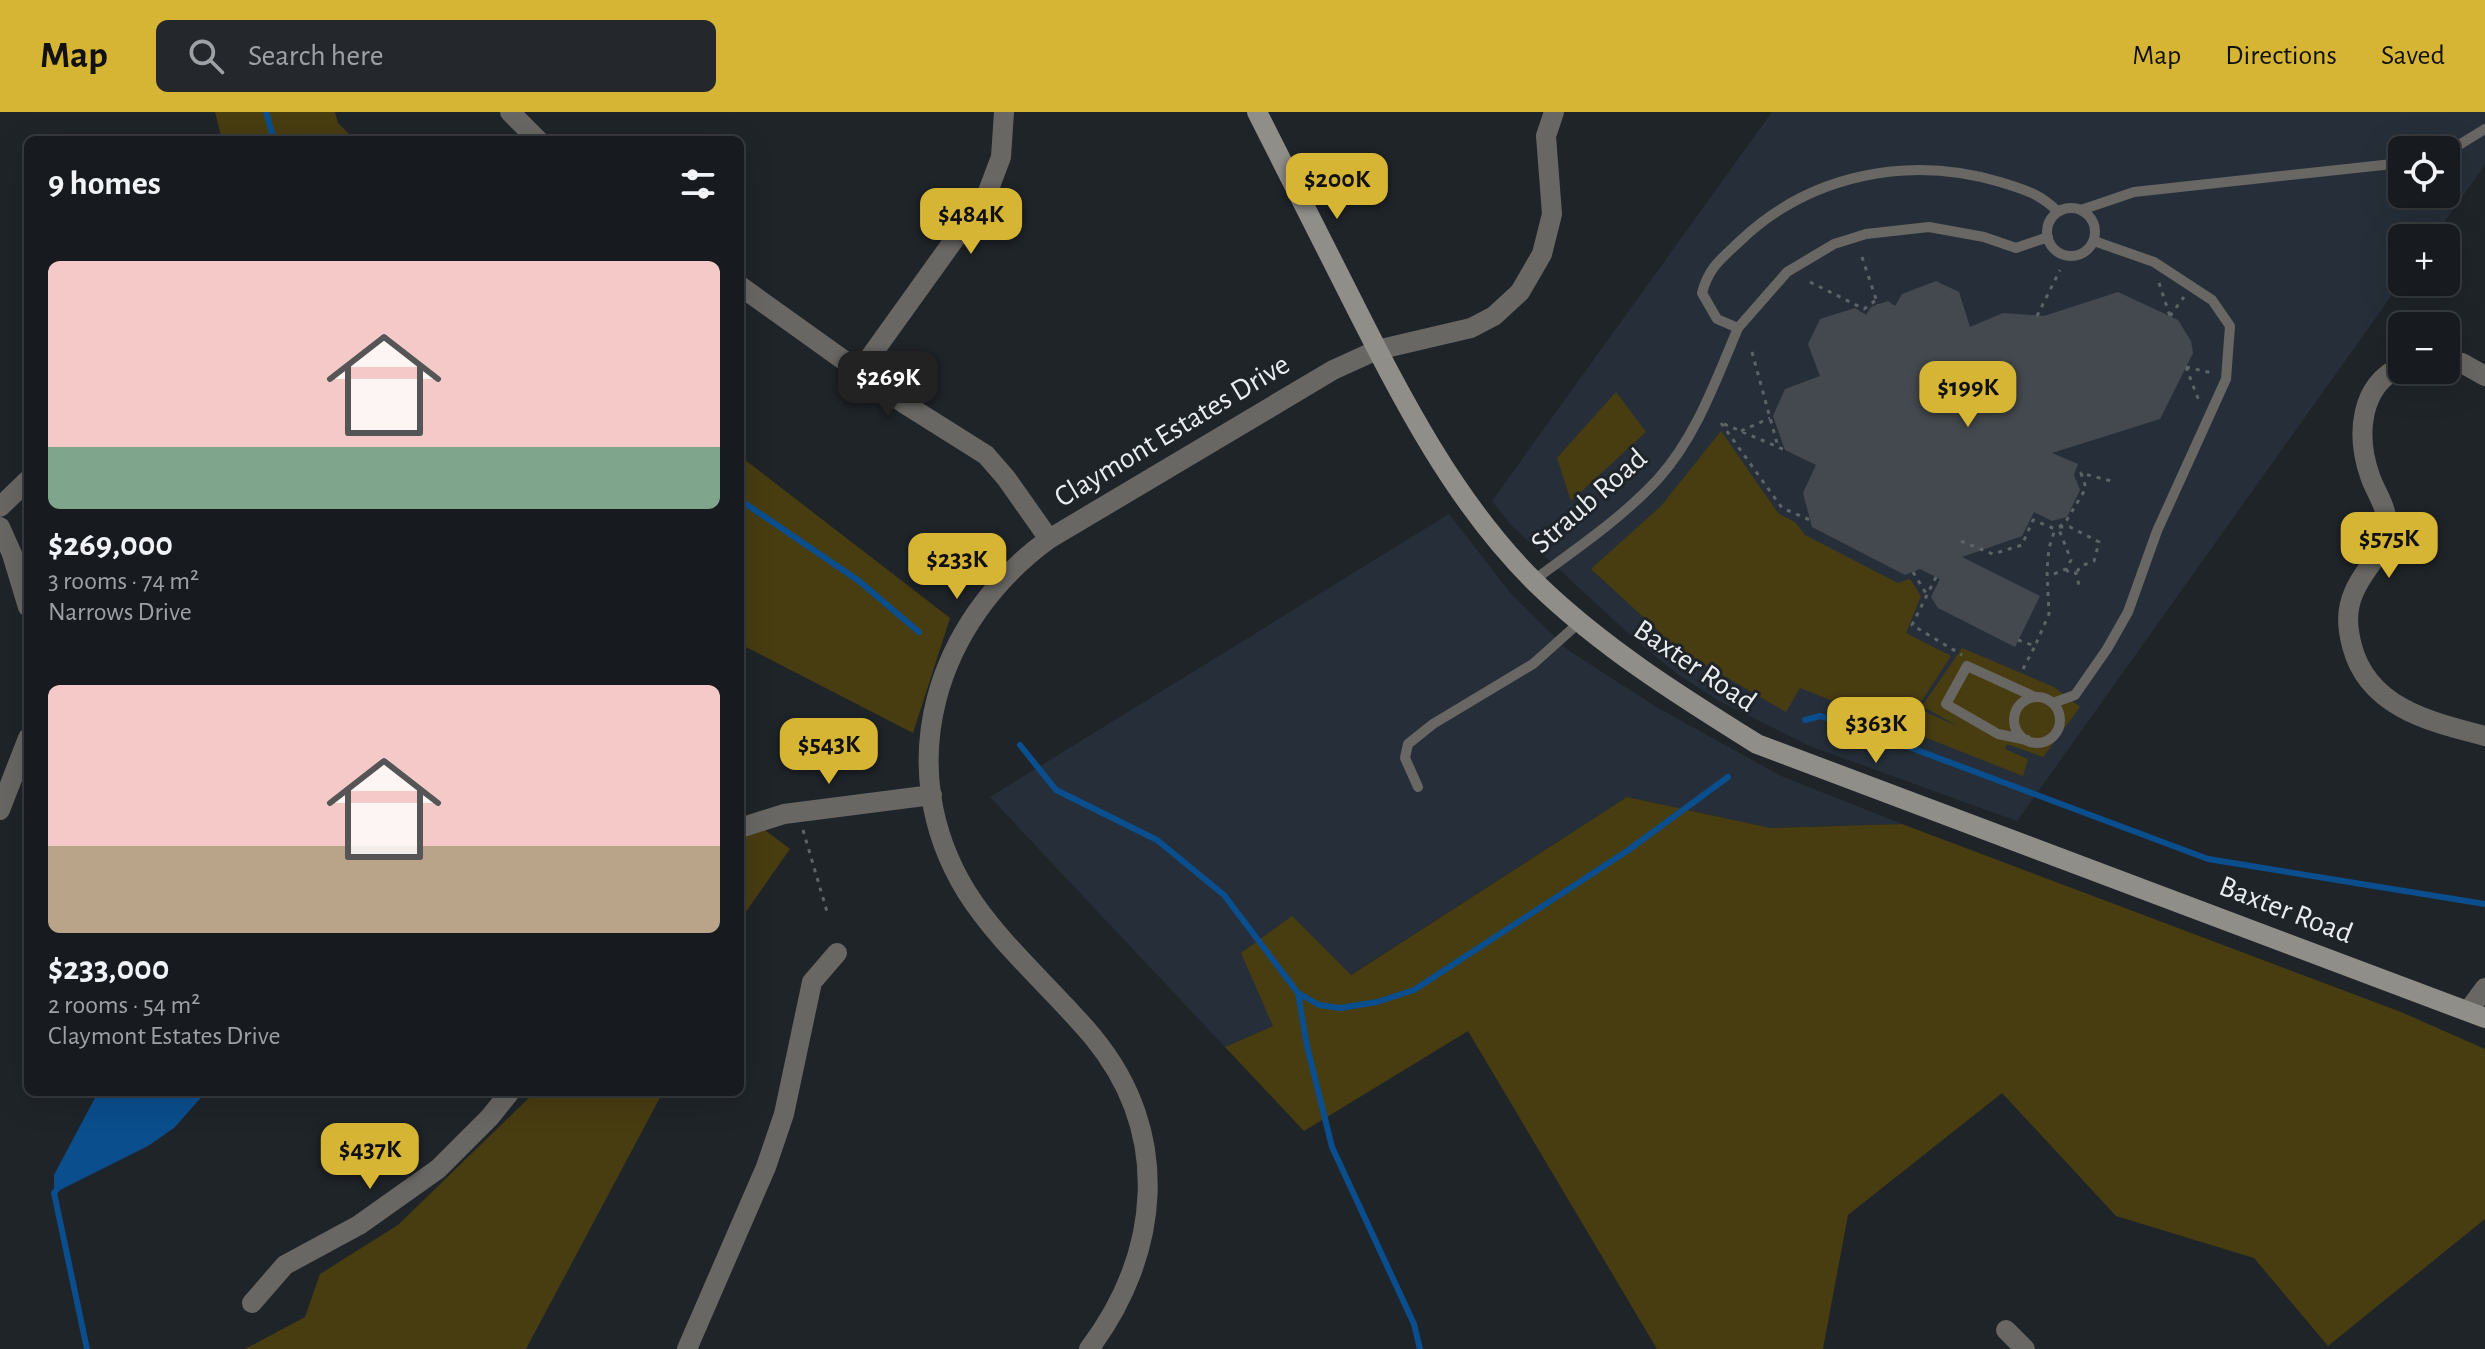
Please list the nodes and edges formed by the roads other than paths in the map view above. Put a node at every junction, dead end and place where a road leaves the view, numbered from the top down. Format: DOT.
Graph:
graph roads {
  1 [pos="510,112"];
  2 [pos="1004,112"];
  3 [pos="1257,112"];
  4 [pos="1554,112"];
  5 [pos="2485,129"];
  6 [pos="534,136"];
  7 [pos="2460,144"];
  8 [pos="2388,165"];
  9 [pos="2081,210"];
  10 [pos="2058,212"];
  11 [pos="2048,237"];
  12 [pos="2094,241"];
  13 [pos="744,289"];
  14 [pos="1738,328"];
  15 [pos="1377,350"];
  16 [pos="2460,363"];
  17 [pos="860,371"];
  18 [pos="2388,375"];
  19 [pos="2485,376"];
  20 [pos="24,484"];
  21 [pos="0,507"];
  22 [pos="0,527"];
  23 [pos="1049,539"];
  24 [pos="1534,580"];
  25 [pos="24,594"];
  26 [pos="1581,621"];
  27 [pos="2035,697"];
  28 [pos="2053,703"];
  29 [pos="2485,736"];
  30 [pos="2027,740"];
  31 [pos="24,748"];
  32 [pos="1418,787"];
  33 [pos="932,795"];
  34 [pos="0,810"];
  35 [pos="744,827"];
  36 [pos="837,953"];
  37 [pos="2485,988"];
  38 [pos="2476,1015"];
  39 [pos="507,1096"];
  40 [pos="252,1303"];
  41 [pos="2006,1330"];
  42 [pos="687,1349"];
  43 [pos="1089,1349"];
  44 [pos="2025,1349"];
  1 -- 6 [label="street"];
  2 -- 17 [label="street"];
  3 -- 15 [label="main road, Baxter Road"];
  4 -- 15 [label="street, Claymont Estates Drive"];
  5 -- 7 [label="lane"];
  8 -- 9 [label="lane"];
  9 -- 10 [label="lane"];
  9 -- 12 [label="lane"];
  10 -- 11 [label="lane"];
  10 -- 14 [label="lane"];
  11 -- 12 [label="lane"];
  11 -- 14 [label="lane, Straub Road"];
  12 -- 28 [label="lane"];
  13 -- 17 [label="street"];
  14 -- 24 [label="lane, Straub Road"];
  15 -- 23 [label="street, Claymont Estates Drive"];
  15 -- 24 [label="main road, Baxter Road"];
  16 -- 19 [label="street"];
  17 -- 23 [label="street"];
  18 -- 29 [label="street"];
  20 -- 21 [label="street"];
  22 -- 25 [label="street"];
  23 -- 33 [label="street, Claymont Estates Drive"];
  24 -- 26 [label="main road, Baxter Road"];
  26 -- 32 [label="lane"];
  26 -- 38 [label="main road, Baxter Road"];
  27 -- 28 [label="lane"];
  27 -- 30 [label="lane"];
  27 -- 30 [label="lane"];
  28 -- 30 [label="lane"];
  31 -- 34 [label="street"];
  33 -- 35 [label="street"];
  33 -- 43 [label="street, Claymont Estates Drive"];
  36 -- 42 [label="street"];
  37 -- 38 [label="street"];
  39 -- 40 [label="street"];
  41 -- 44 [label="street"];
}
